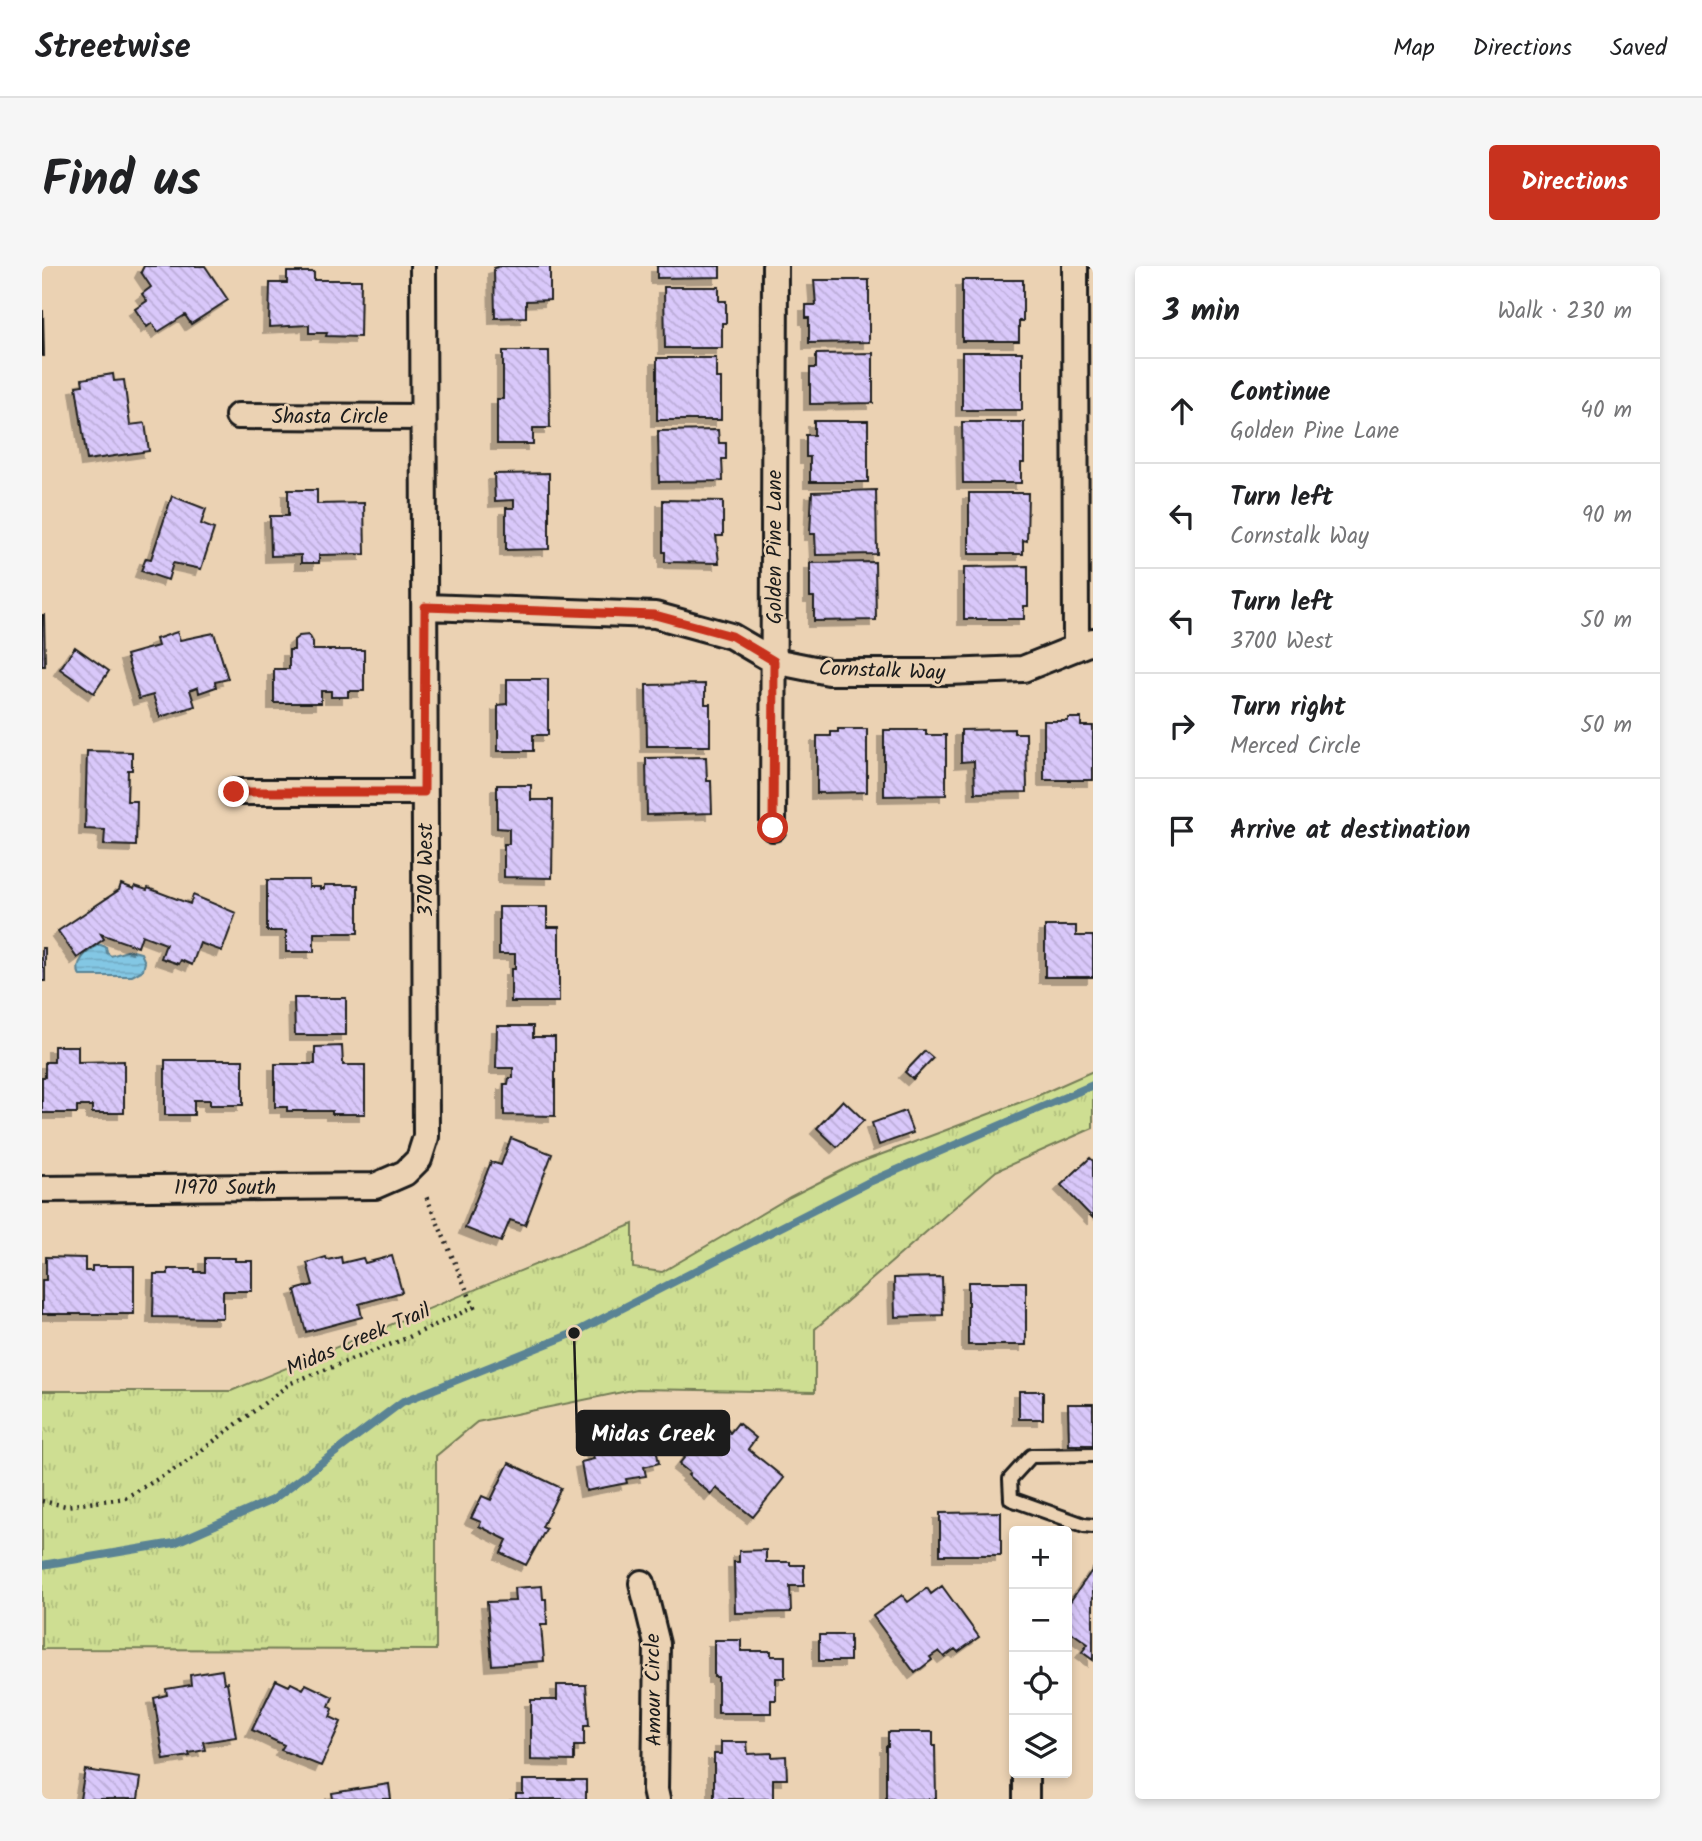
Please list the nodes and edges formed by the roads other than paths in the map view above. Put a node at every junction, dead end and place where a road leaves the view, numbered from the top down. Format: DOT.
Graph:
graph roads {
  1 [pos="423,266"];
  2 [pos="775,266"];
  3 [pos="1075,266"];
  4 [pos="238,416"];
  5 [pos="422,417"];
  6 [pos="425,607"];
  7 [pos="1084,645"];
  8 [pos="774,661"];
  9 [pos="234,792"];
  10 [pos="424,792"];
  11 [pos="773,828"];
  12 [pos="405,1173"];
  13 [pos="42,1189"];
  14 [pos="1093,1455"];
  15 [pos="1093,1526"];
  16 [pos="642,1583"];
  17 [pos="1026,1778"];
  18 [pos="657,1799"];
  19 [pos="1026,1799"];
  1 -- 5 [label="street, 3700 West"];
  2 -- 8 [label="street, Golden Pine Lane"];
  3 -- 7 [label="street"];
  4 -- 5 [label="street, Shasta Circle"];
  5 -- 6 [label="street, 3700 West"];
  6 -- 8 [label="street, Cornstalk Way"];
  6 -- 10 [label="street, 3700 West"];
  7 -- 8 [label="street, Cornstalk Way"];
  8 -- 11 [label="street, Golden Pine Lane"];
  9 -- 10 [label="street"];
  10 -- 12 [label="street, 3700 West"];
  12 -- 13 [label="street, 11970 South"];
  14 -- 15 [label="lane"];
  16 -- 18 [label="street, Amour Circle"];
  17 -- 19 [label="street"];
}
